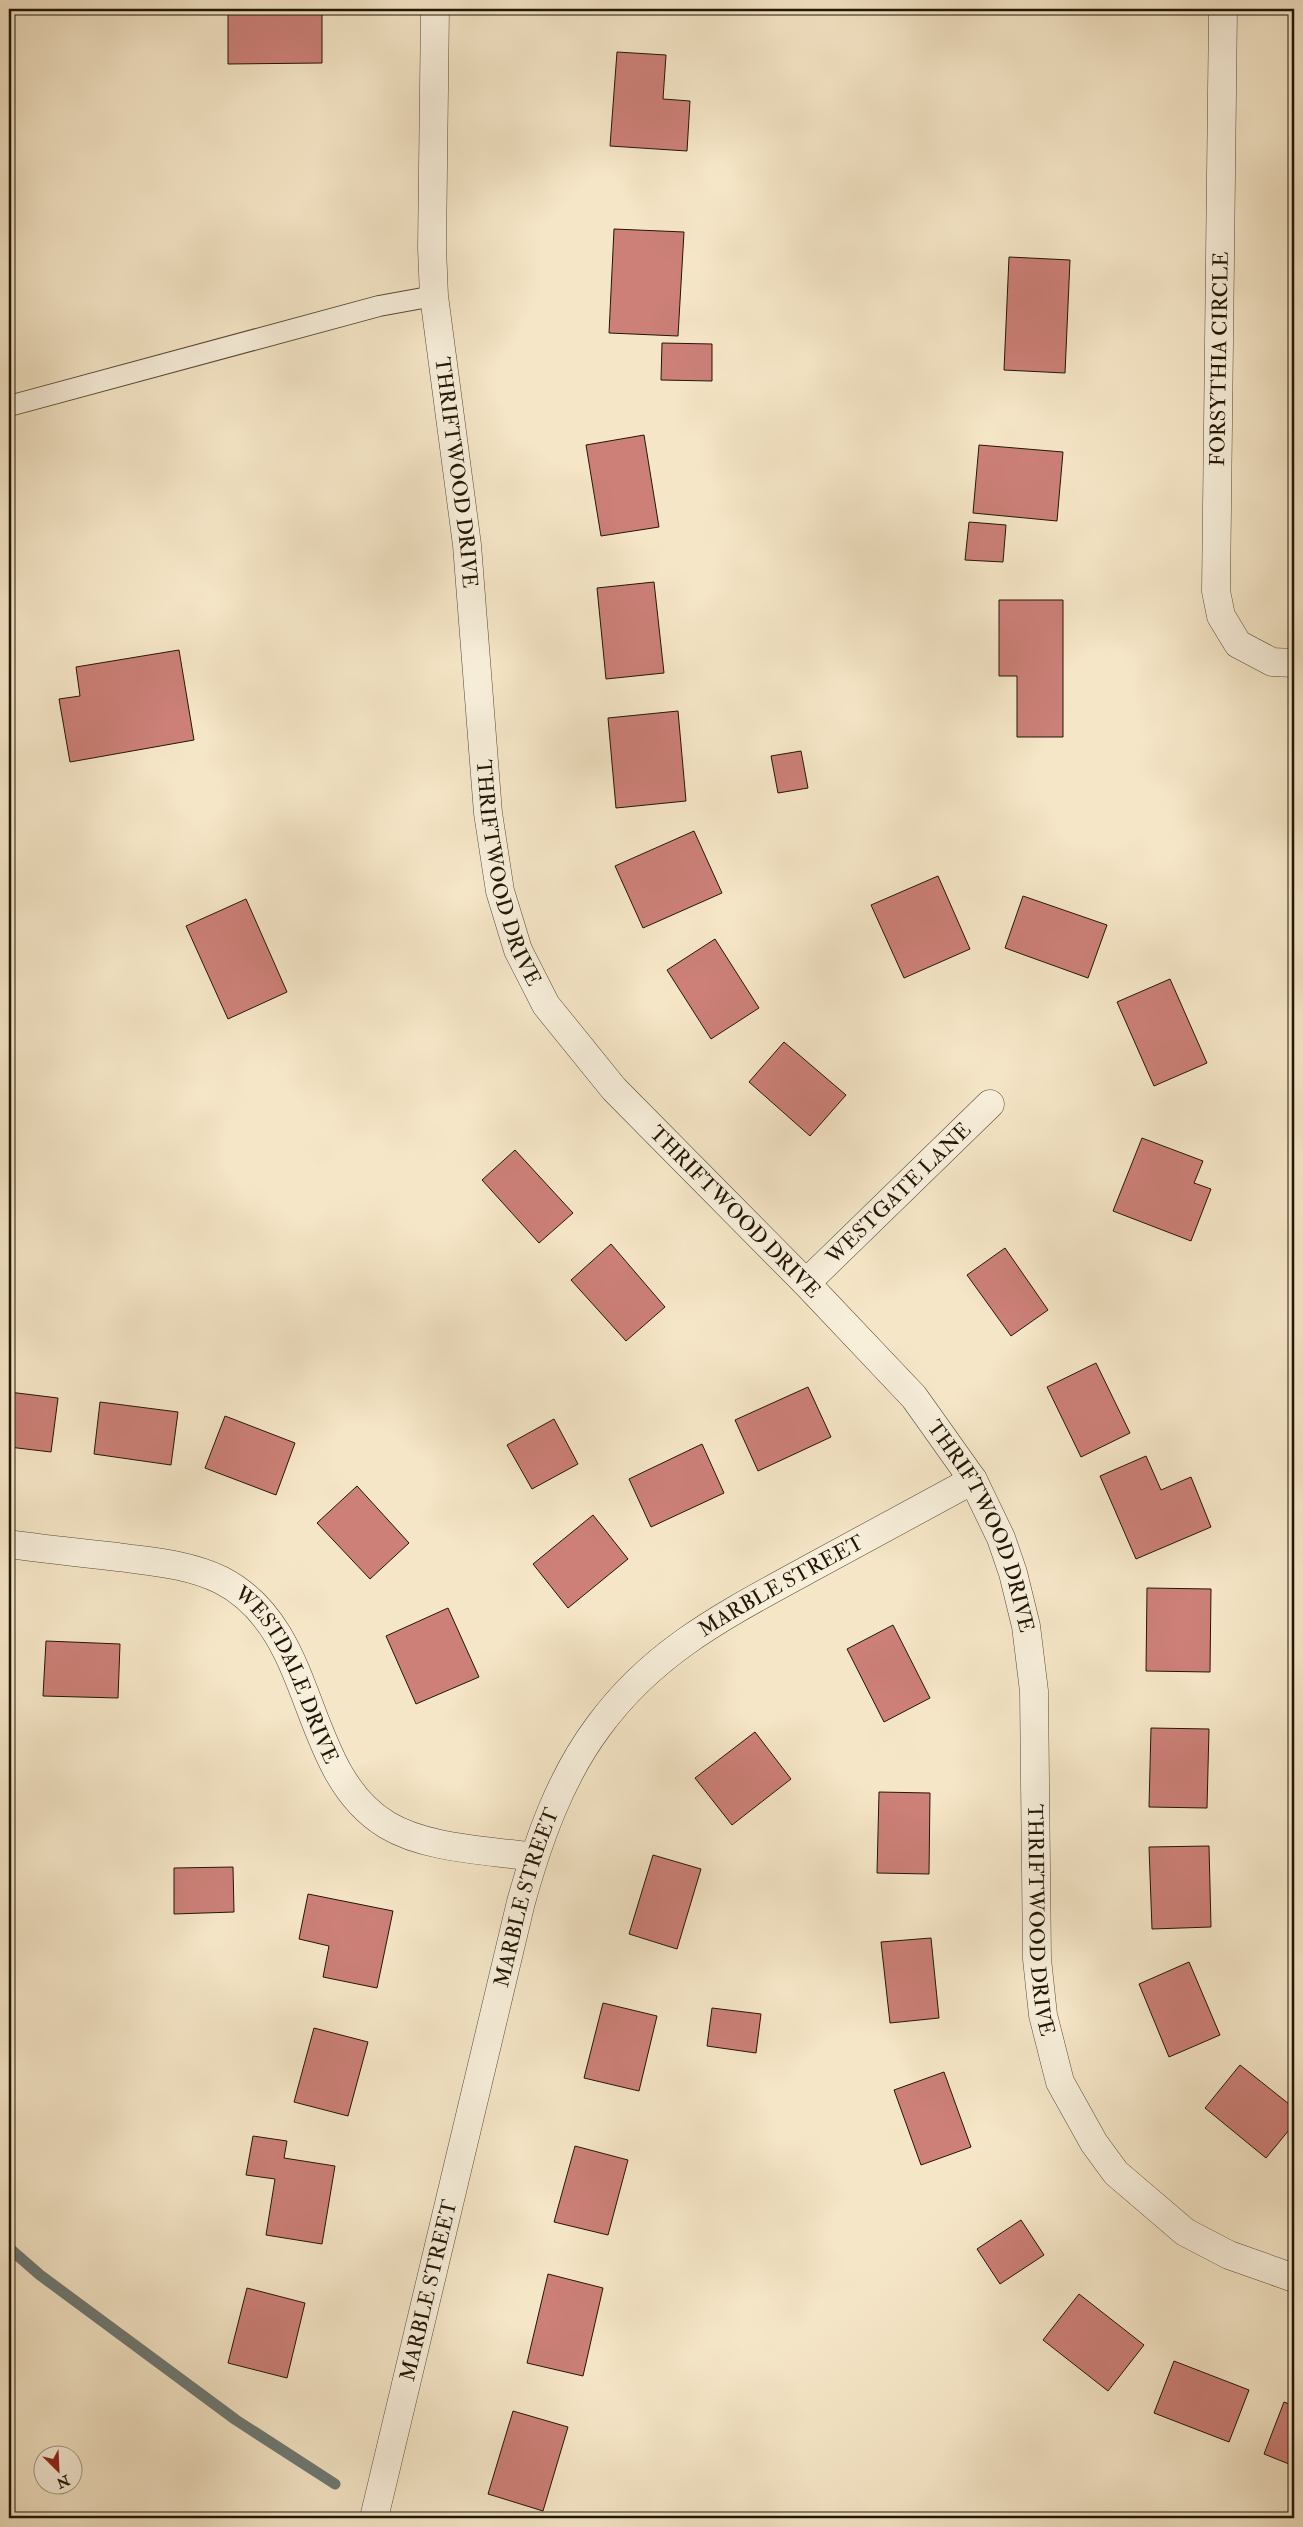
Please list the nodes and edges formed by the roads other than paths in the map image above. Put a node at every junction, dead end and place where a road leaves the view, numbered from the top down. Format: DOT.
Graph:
graph roads {
  1 [pos="435,9"];
  2 [pos="1223,9"];
  3 [pos="434,296"];
  4 [pos="9,406"];
  5 [pos="1294,663"];
  6 [pos="990,1104"];
  7 [pos="806,1283"];
  8 [pos="973,1480"];
  9 [pos="9,1544"];
  10 [pos="534,1857"];
  11 [pos="1294,2278"];
  12 [pos="374,2518"];
  1 -- 3 [label="street, THRIFTWOOD DRIVE"];
  2 -- 5 [label="street, FORSYTHIA CIRCLE"];
  3 -- 4 [label="lane"];
  3 -- 7 [label="street, THRIFTWOOD DRIVE"];
  6 -- 7 [label="street, WESTGATE LANE"];
  7 -- 8 [label="street, THRIFTWOOD DRIVE"];
  8 -- 10 [label="street, MARBLE STREET"];
  8 -- 11 [label="street, THRIFTWOOD DRIVE"];
  9 -- 10 [label="street, WESTDALE DRIVE"];
  10 -- 12 [label="street, MARBLE STREET"];
}
